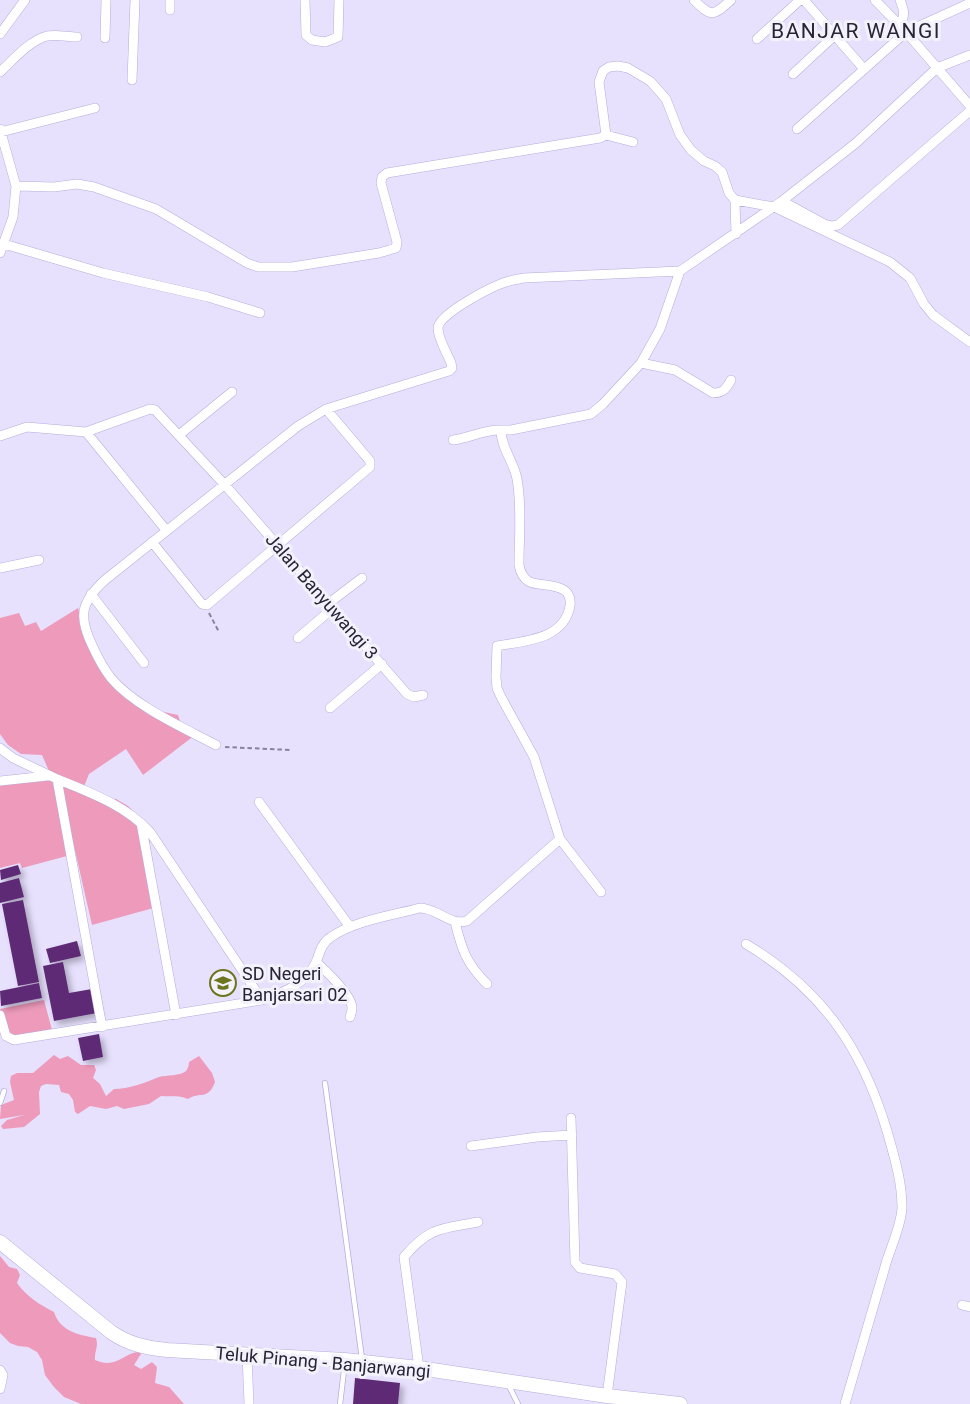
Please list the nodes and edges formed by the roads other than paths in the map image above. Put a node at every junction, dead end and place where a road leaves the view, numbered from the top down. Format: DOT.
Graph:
graph roads {
  1 [pos="24,0"];
  2 [pos="106,0"];
  3 [pos="135,0"];
  4 [pos="170,0"];
  5 [pos="305,0"];
  6 [pos="339,0"];
  7 [pos="694,0"];
  8 [pos="731,0"];
  9 [pos="802,0"];
  10 [pos="876,0"];
  11 [pos="900,0"];
  12 [pos="970,3"];
  13 [pos="170,10"];
  14 [pos="903,28"];
  15 [pos="0,34"];
  16 [pos="835,34"];
  17 [pos="77,37"];
  18 [pos="105,38"];
  19 [pos="757,39"];
  20 [pos="970,55"];
  21 [pos="937,68"];
  22 [pos="864,69"];
  23 [pos="0,72"];
  24 [pos="793,74"];
  25 [pos="132,80"];
  26 [pos="970,106"];
  27 [pos="95,108"];
  28 [pos="970,111"];
  29 [pos="797,129"];
  30 [pos="1,131"];
  31 [pos="606,135"];
  32 [pos="633,142"];
  33 [pos="16,186"];
  34 [pos="735,200"];
  35 [pos="778,204"];
  36 [pos="736,234"];
  37 [pos="2,248"];
  38 [pos="680,271"];
  39 [pos="260,313"];
  40 [pos="970,342"];
  41 [pos="641,363"];
  42 [pos="731,380"];
  43 [pos="232,392"];
  44 [pos="326,409"];
  45 [pos="501,430"];
  46 [pos="86,432"];
  47 [pos="179,435"];
  48 [pos="0,436"];
  49 [pos="453,440"];
  50 [pos="225,485"];
  51 [pos="166,530"];
  52 [pos="152,542"];
  53 [pos="278,545"];
  54 [pos="39,560"];
  55 [pos="0,568"];
  56 [pos="362,579"];
  57 [pos="91,594"];
  58 [pos="331,606"];
  59 [pos="298,638"];
  60 [pos="144,663"];
  61 [pos="382,664"];
  62 [pos="423,695"];
  63 [pos="330,708"];
  64 [pos="216,745"];
  65 [pos="0,748"];
  66 [pos="47,776"];
  67 [pos="57,779"];
  68 [pos="0,781"];
  69 [pos="259,802"];
  70 [pos="141,822"];
  71 [pos="560,839"];
  72 [pos="601,892"];
  73 [pos="454,922"];
  74 [pos="350,927"];
  75 [pos="746,944"];
  76 [pos="316,962"];
  77 [pos="488,984"];
  78 [pos="262,1000"];
  79 [pos="0,1015"];
  80 [pos="176,1015"];
  81 [pos="350,1017"];
  82 [pos="102,1027"];
  83 [pos="325,1083"];
  84 [pos="4,1091"];
  85 [pos="0,1103"];
  86 [pos="571,1118"];
  87 [pos="573,1135"];
  88 [pos="471,1146"];
  89 [pos="478,1222"];
  90 [pos="0,1242"];
  91 [pos="247,1355"];
  92 [pos="345,1360"];
  93 [pos="362,1362"];
  94 [pos="419,1368"];
  95 [pos="0,1370"];
  96 [pos="507,1382"];
  97 [pos="0,1389"];
  98 [pos="607,1396"];
  99 [pos="249,1404"];
  100 [pos="340,1404"];
  101 [pos="518,1404"];
  102 [pos="680,1404"];
  103 [pos="845,1404"];
  1 -- 15 [label="street"];
  2 -- 18 [label="street"];
  3 -- 25 [label="street"];
  4 -- 13 [label="street"];
  5 -- 6 [label="street"];
  7 -- 8 [label="street"];
  9 -- 16 [label="street"];
  9 -- 19 [label="street"];
  10 -- 14 [label="street"];
  11 -- 14 [label="street"];
  12 -- 14 [label="street"];
  14 -- 21 [label="street"];
  14 -- 22 [label="street"];
  16 -- 22 [label="street"];
  16 -- 24 [label="street"];
  17 -- 23 [label="street"];
  20 -- 21 [label="street"];
  21 -- 26 [label="street"];
  21 -- 35 [label="street"];
  22 -- 29 [label="street"];
  27 -- 30 [label="street"];
  28 -- 35 [label="street"];
  30 -- 33 [label="street"];
  31 -- 32 [label="street"];
  31 -- 33 [label="street"];
  31 -- 34 [label="street"];
  33 -- 37 [label="street"];
  34 -- 35 [label="street"];
  34 -- 36 [label="street"];
  35 -- 36 [label="street"];
  35 -- 40 [label="street"];
  36 -- 38 [label="street"];
  37 -- 39 [label="street"];
  38 -- 41 [label="street"];
  38 -- 44 [label="street"];
  41 -- 42 [label="street"];
  41 -- 45 [label="street"];
  43 -- 47 [label="street"];
  44 -- 50 [label="street"];
  44 -- 53 [label="street"];
  45 -- 49 [label="street"];
  45 -- 71 [label="street"];
  46 -- 47 [label="street, Jalan Banyuwangi 3"];
  46 -- 48 [label="street"];
  46 -- 51 [label="street"];
  47 -- 50 [label="street, Jalan Banyuwangi 3"];
  50 -- 51 [label="street"];
  50 -- 53 [label="street, Jalan Banyuwangi 3"];
  51 -- 52 [label="street"];
  52 -- 53 [label="street"];
  52 -- 57 [label="street"];
  53 -- 58 [label="street, Jalan Banyuwangi 3"];
  54 -- 55 [label="street"];
  56 -- 58 [label="street"];
  57 -- 60 [label="street"];
  57 -- 64 [label="street"];
  58 -- 59 [label="street"];
  58 -- 61 [label="street, Jalan Banyuwangi 3"];
  61 -- 62 [label="street, Jalan Banyuwangi 3"];
  61 -- 63 [label="street"];
  65 -- 66 [label="street"];
  66 -- 67 [label="street"];
  66 -- 68 [label="street"];
  67 -- 70 [label="street"];
  67 -- 82 [label="street"];
  69 -- 74 [label="street"];
  70 -- 78 [label="street"];
  70 -- 80 [label="street"];
  71 -- 72 [label="street"];
  71 -- 73 [label="street"];
  73 -- 74 [label="street"];
  73 -- 77 [label="street"];
  74 -- 76 [label="street"];
  75 -- 103 [label="street"];
  76 -- 78 [label="street"];
  76 -- 81 [label="street"];
  78 -- 80 [label="street"];
  79 -- 82 [label="street"];
  80 -- 82 [label="street"];
  83 -- 93 [label="lane"];
  84 -- 85 [label="lane"];
  86 -- 87 [label="street"];
  87 -- 88 [label="street"];
  87 -- 98 [label="street"];
  89 -- 94 [label="street"];
  90 -- 91 [label="main road, Teluk Pinang - Banjarwangi"];
  91 -- 92 [label="main road, Teluk Pinang - Banjarwangi"];
  91 -- 99 [label="street"];
  92 -- 93 [label="main road, Teluk Pinang - Banjarwangi"];
  92 -- 100 [label="lane"];
  93 -- 94 [label="main road, Teluk Pinang - Banjarwangi"];
  94 -- 96 [label="main road, Teluk Pinang - Banjarwangi"];
  95 -- 97 [label="street"];
  96 -- 98 [label="main road, Teluk Pinang - Banjarwangi"];
  96 -- 101 [label="lane"];
  98 -- 102 [label="main road, Teluk Pinang - Banjarwangi"];
}
